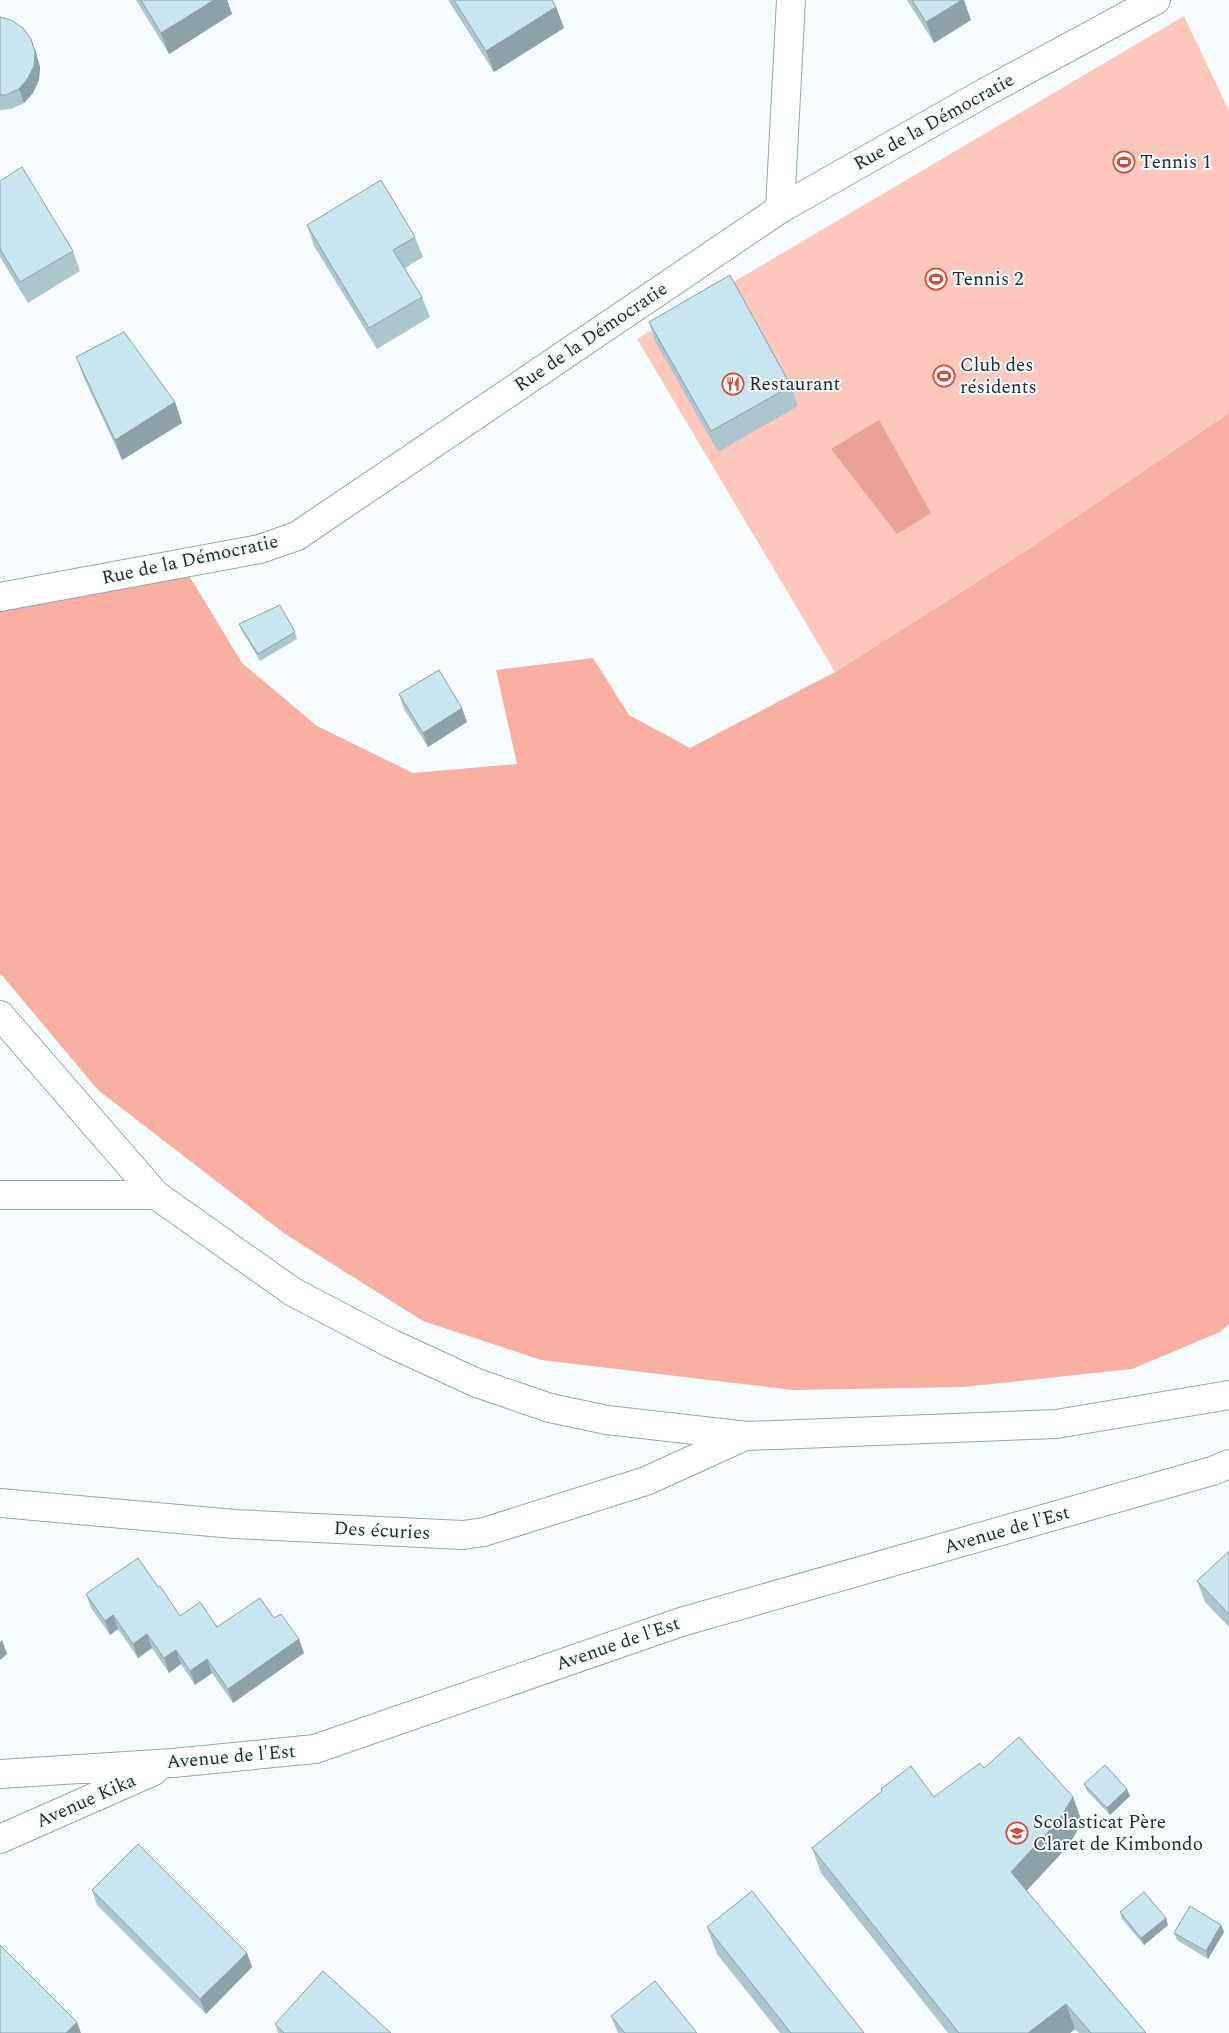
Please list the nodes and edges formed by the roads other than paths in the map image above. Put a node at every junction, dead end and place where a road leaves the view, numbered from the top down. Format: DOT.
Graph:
graph roads {
  1 [pos="791,0"];
  2 [pos="1156,0"];
  3 [pos="780,209"];
  4 [pos="0,597"];
  5 [pos="0,1015"];
  6 [pos="156,1194"];
  7 [pos="0,1195"];
  8 [pos="1229,1396"];
  9 [pos="747,1436"];
  10 [pos="1229,1464"];
  11 [pos="0,1503"];
  12 [pos="173,1763"];
  13 [pos="0,1774"];
  14 [pos="0,1839"];
  1 -- 3 [label="street"];
  2 -- 3 [label="street, Rue de la Démocratie"];
  3 -- 4 [label="street, Rue de la Démocratie"];
  5 -- 6 [label="street"];
  6 -- 7 [label="street"];
  6 -- 9 [label="street"];
  8 -- 9 [label="street"];
  9 -- 11 [label="street, Des écuries"];
  10 -- 12 [label="street, Avenue de l'Est"];
  12 -- 13 [label="street, Avenue de l'Est"];
  12 -- 14 [label="street, Avenue Kika"];
}
